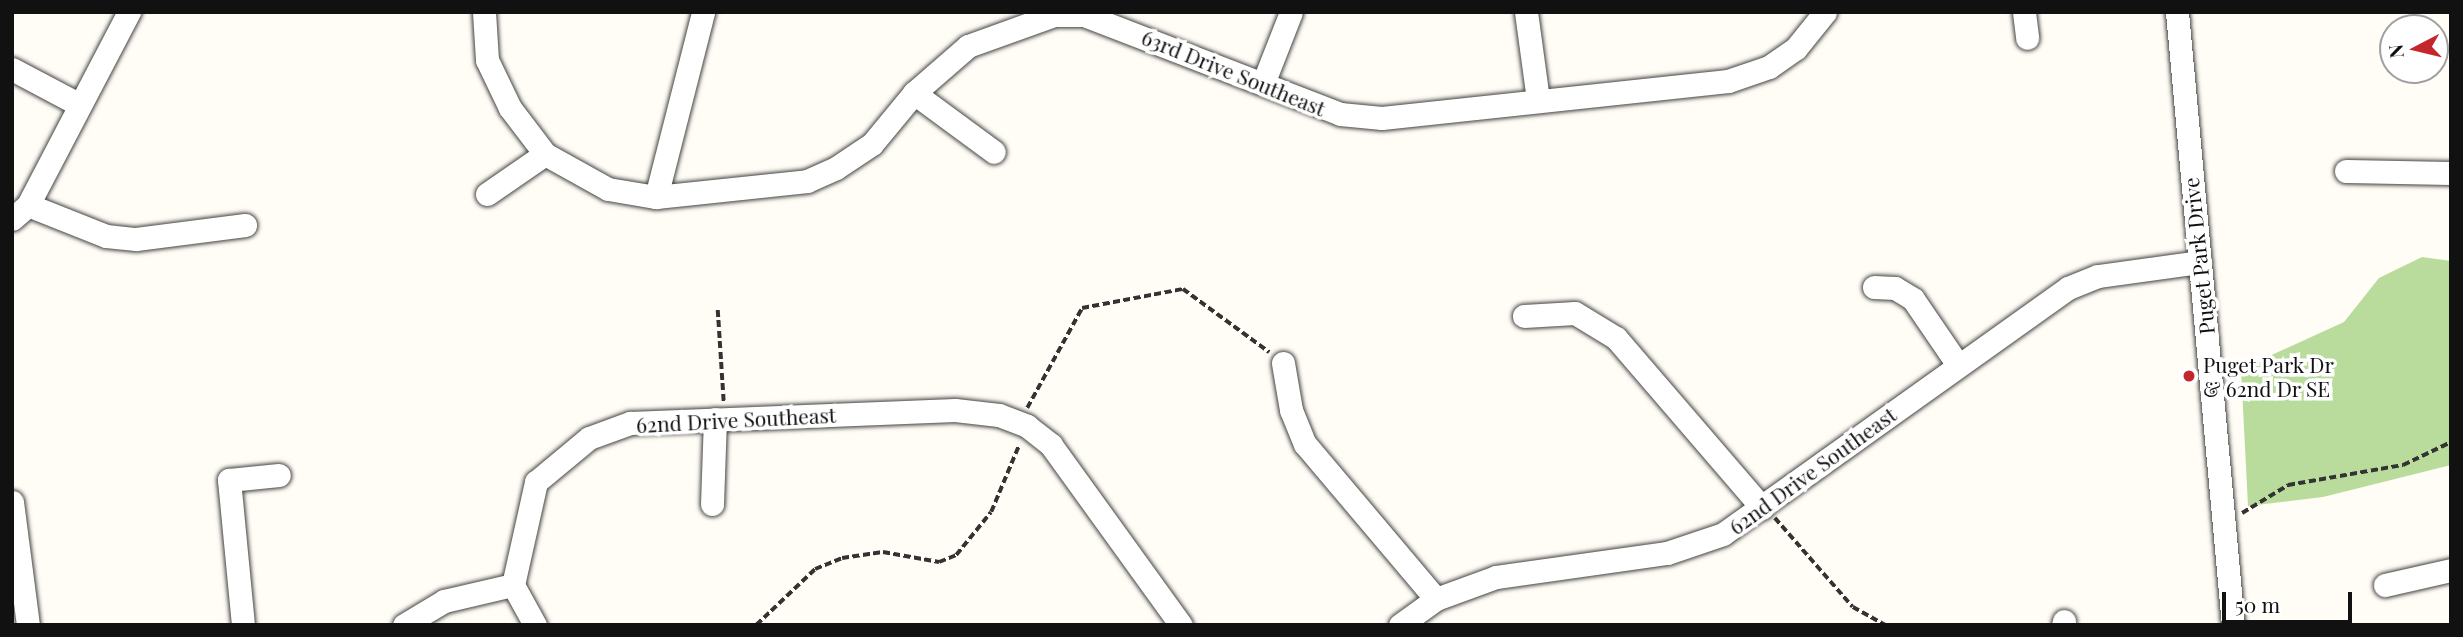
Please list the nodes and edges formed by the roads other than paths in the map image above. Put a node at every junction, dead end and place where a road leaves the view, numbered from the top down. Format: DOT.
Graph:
graph roads {
  1 [pos="129,12"];
  2 [pos="484,12"];
  3 [pos="703,12"];
  4 [pos="1291,12"];
  5 [pos="1525,12"];
  6 [pos="1825,12"];
  7 [pos="2024,12"];
  8 [pos="2177,12"];
  9 [pos="2027,38"];
  10 [pos="12,69"];
  11 [pos="1264,81"];
  12 [pos="914,93"];
  13 [pos="1538,100"];
  14 [pos="78,104"];
  15 [pos="994,152"];
  16 [pos="545,154"];
  17 [pos="2346,171"];
  18 [pos="2451,173"];
  19 [pos="486,194"];
  20 [pos="656,197"];
  21 [pos="20,212"];
  22 [pos="246,225"];
  23 [pos="2200,262"];
  24 [pos="1874,287"];
  25 [pos="1524,316"];
  26 [pos="1956,362"];
  27 [pos="1283,363"];
  28 [pos="715,419"];
  29 [pos="279,475"];
  30 [pos="13,502"];
  31 [pos="712,503"];
  32 [pos="1762,508"];
  33 [pos="2451,570"];
  34 [pos="513,585"];
  35 [pos="2385,585"];
  36 [pos="1436,598"];
  37 [pos="28,625"];
  38 [pos="243,625"];
  39 [pos="404,625"];
  40 [pos="535,625"];
  41 [pos="1181,625"];
  42 [pos="1400,625"];
  43 [pos="2233,625"];
  1 -- 14 [label="street"];
  2 -- 16 [label="street, 63rd Drive Southeast"];
  3 -- 20 [label="street"];
  4 -- 11 [label="street"];
  5 -- 13 [label="street"];
  6 -- 13 [label="street, 63rd Drive Southeast"];
  7 -- 9 [label="street"];
  8 -- 23 [label="street, Puget Park Drive"];
  10 -- 14 [label="street"];
  11 -- 12 [label="street, 63rd Drive Southeast"];
  11 -- 13 [label="street, 63rd Drive Southeast"];
  12 -- 15 [label="street"];
  12 -- 20 [label="street, 63rd Drive Southeast"];
  14 -- 21 [label="street"];
  16 -- 19 [label="street"];
  16 -- 20 [label="street, 63rd Drive Southeast"];
  17 -- 18 [label="street"];
  21 -- 22 [label="street"];
  23 -- 26 [label="street, 62nd Drive Southeast"];
  23 -- 43 [label="street, Puget Park Drive"];
  24 -- 26 [label="street"];
  25 -- 32 [label="street"];
  26 -- 32 [label="street, 62nd Drive Southeast"];
  27 -- 36 [label="street"];
  28 -- 31 [label="street"];
  28 -- 34 [label="street, 62nd Drive Southeast"];
  28 -- 41 [label="street, 62nd Drive Southeast"];
  29 -- 38 [label="street"];
  30 -- 37 [label="street"];
  32 -- 36 [label="street, 62nd Drive Southeast"];
  33 -- 35 [label="street"];
  34 -- 39 [label="street"];
  34 -- 40 [label="street"];
  36 -- 42 [label="street, 62nd Drive Southeast"];
}
